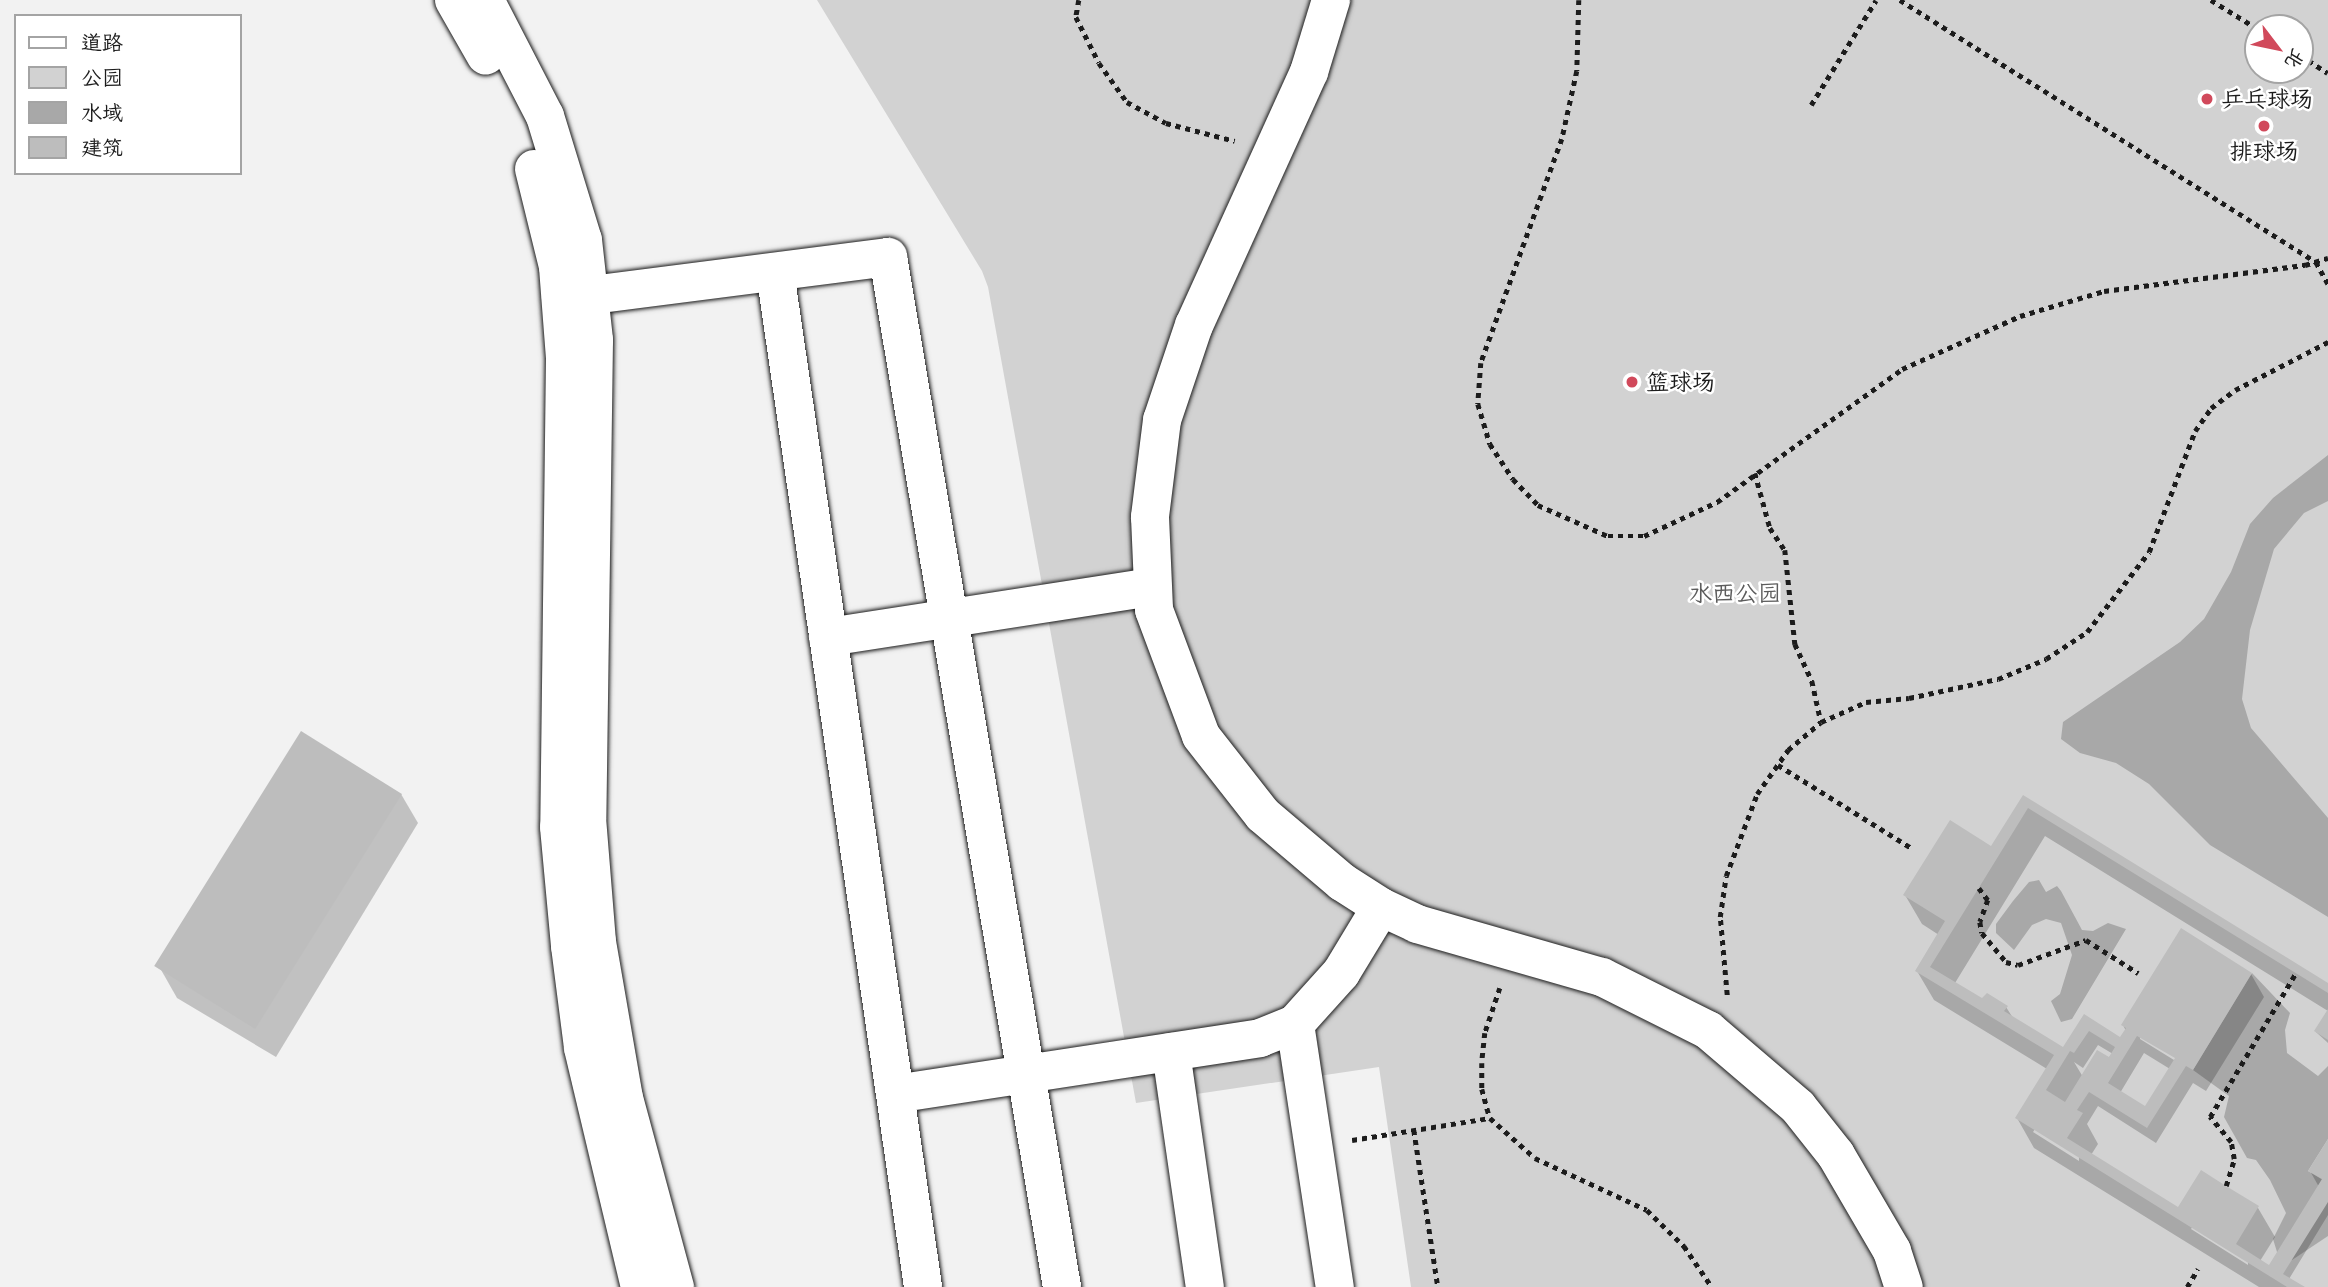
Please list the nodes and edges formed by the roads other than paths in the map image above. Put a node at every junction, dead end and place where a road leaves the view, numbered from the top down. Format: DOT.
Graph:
graph roads {
  1 [pos="454,0"];
  2 [pos="485,0"];
  3 [pos="1331,0"];
  4 [pos="775,272"];
  5 [pos="575,298"];
  6 [pos="1152,587"];
  7 [pos="950,618"];
  8 [pos="828,637"];
  9 [pos="1381,907"];
  10 [pos="1295,1024"];
  11 [pos="1171,1052"];
  12 [pos="1026,1074"];
  13 [pos="895,1094"];
  14 [pos="640,1287"];
  15 [pos="675,1287"];
  16 [pos="923,1287"];
  17 [pos="1062,1287"];
  18 [pos="1205,1287"];
  19 [pos="1335,1287"];
  20 [pos="1904,1287"];
  1 -- 5 [label="street"];
  2 -- 5 [label="street"];
  3 -- 6 [label="street"];
  4 -- 5 [label="street"];
  4 -- 7 [label="street"];
  4 -- 8 [label="street"];
  5 -- 14 [label="street"];
  5 -- 15 [label="street"];
  6 -- 7 [label="street"];
  6 -- 9 [label="street"];
  7 -- 8 [label="street"];
  7 -- 12 [label="street"];
  8 -- 13 [label="street"];
  9 -- 10 [label="street"];
  9 -- 20 [label="street"];
  10 -- 11 [label="street"];
  10 -- 19 [label="street"];
  11 -- 12 [label="street"];
  11 -- 18 [label="street"];
  12 -- 13 [label="street"];
  12 -- 17 [label="street"];
  13 -- 16 [label="street"];
}
